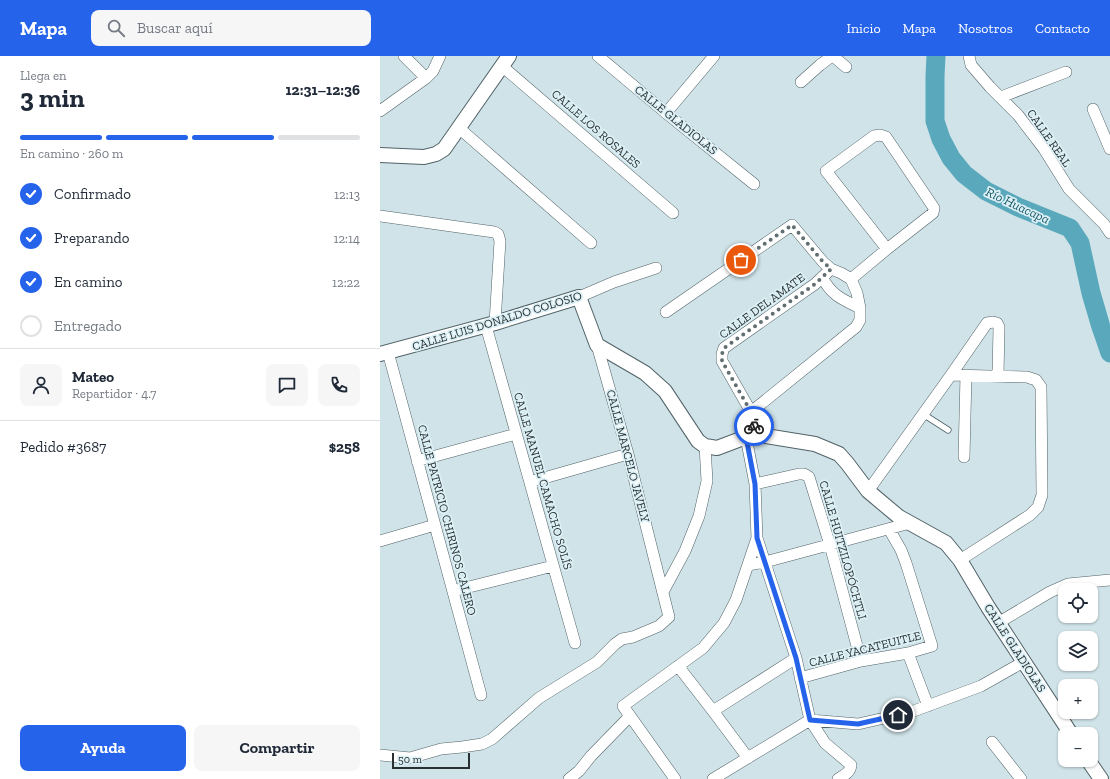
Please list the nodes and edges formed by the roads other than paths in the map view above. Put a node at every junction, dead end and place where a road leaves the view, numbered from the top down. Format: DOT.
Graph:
graph roads {
  1 [pos="404,56"];
  2 [pos="440,56"];
  3 [pos="598,56"];
  4 [pos="713,56"];
  5 [pos="832,56"];
  6 [pos="969,56"];
  7 [pos="505,61"];
  8 [pos="846,67"];
  9 [pos="1066,72"];
  10 [pos="426,78"];
  11 [pos="801,82"];
  12 [pos="1001,97"];
  13 [pos="1093,109"];
  14 [pos="380,111"];
  15 [pos="666,113"];
  16 [pos="459,128"];
  17 [pos="1110,149"];
  18 [pos="380,155"];
  19 [pos="754,184"];
  20 [pos="674,213"];
  21 [pos="380,216"];
  22 [pos="1108,226"];
  23 [pos="591,243"];
  24 [pos="887,249"];
  25 [pos="656,268"];
  26 [pos="831,269"];
  27 [pos="822,277"];
  28 [pos="851,279"];
  29 [pos="579,298"];
  30 [pos="860,308"];
  31 [pos="666,312"];
  32 [pos="491,324"];
  33 [pos="597,345"];
  34 [pos="384,353"];
  35 [pos="951,375"];
  36 [pos="966,375"];
  37 [pos="998,375"];
  38 [pos="751,412"];
  39 [pos="923,414"];
  40 [pos="948,430"];
  41 [pos="516,434"];
  42 [pos="750,436"];
  43 [pos="705,446"];
  44 [pos="628,454"];
  45 [pos="964,457"];
  46 [pos="418,461"];
  47 [pos="530,482"];
  48 [pos="755,484"];
  49 [pos="868,491"];
  50 [pos="910,523"];
  51 [pos="435,525"];
  52 [pos="889,529"];
  53 [pos="757,538"];
  54 [pos="380,540"];
  55 [pos="830,545"];
  56 [pos="960,560"];
  57 [pos="765,562"];
  58 [pos="748,565"];
  59 [pos="553,566"];
  60 [pos="1110,580"];
  61 [pos="453,591"];
  62 [pos="663,592"];
  63 [pos="998,623"];
  64 [pos="575,643"];
  65 [pos="908,653"];
  66 [pos="796,658"];
  67 [pos="861,661"];
  68 [pos="1025,662"];
  69 [pos="678,666"];
  70 [pos="800,678"];
  71 [pos="481,695"];
  72 [pos="928,706"];
  73 [pos="713,711"];
  74 [pos="630,716"];
  75 [pos="810,720"];
  76 [pos="1067,727"];
  77 [pos="992,742"];
  78 [pos="380,755"];
  79 [pos="748,758"];
  80 [pos="1093,767"];
  81 [pos="582,775"];
  82 [pos="569,779"];
  83 [pos="675,779"];
  84 [pos="713,779"];
  85 [pos="838,779"];
  86 [pos="1021,779"];
  87 [pos="1101,779"];
  1 -- 10 [label="street"];
  2 -- 10 [label="street"];
  3 -- 15 [label="street, CALLE GLADIOLAS"];
  4 -- 15 [label="street"];
  5 -- 8 [label="street"];
  5 -- 11 [label="street"];
  6 -- 12 [label="street, CALLE REAL"];
  7 -- 16 [label="street"];
  7 -- 20 [label="street, CALLE LOS ROSALES"];
  9 -- 12 [label="street"];
  10 -- 14 [label="street"];
  12 -- 22 [label="street, CALLE REAL"];
  13 -- 17 [label="street"];
  15 -- 19 [label="street, CALLE GLADIOLAS"];
  16 -- 18 [label="street"];
  16 -- 23 [label="street"];
  21 -- 32 [label="street, CALLE MANUEL CAMACHO SOLÍS"];
  24 -- 24 [label="street"];
  24 -- 28 [label="street"];
  25 -- 29 [label="street, CALLE LUIS DONALDO COLOSIO"];
  26 -- 27 [label="street, CALLE DEL AMATE"];
  26 -- 28 [label="street"];
  26 -- 31 [label="street"];
  27 -- 30 [label="street"];
  27 -- 38 [label="street, CALLE DEL AMATE"];
  28 -- 30 [label="street"];
  29 -- 32 [label="street, CALLE LUIS DONALDO COLOSIO"];
  29 -- 33 [label="street, CALLE MARCELO JAVELY"];
  30 -- 38 [label="street"];
  32 -- 34 [label="street, CALLE LUIS DONALDO COLOSIO"];
  32 -- 41 [label="street, CALLE MANUEL CAMACHO SOLÍS"];
  33 -- 43 [label="street"];
  33 -- 44 [label="street, CALLE MARCELO JAVELY"];
  34 -- 46 [label="street, CALLE PATRICIO CHIRINOS CALERO"];
  35 -- 36 [label="street"];
  35 -- 37 [label="street"];
  35 -- 39 [label="street"];
  36 -- 37 [label="street"];
  36 -- 45 [label="street"];
  37 -- 56 [label="street"];
  38 -- 42 [label="street, CALLE DEL AMATE"];
  39 -- 40 [label="lane"];
  39 -- 49 [label="street"];
  41 -- 46 [label="street"];
  41 -- 47 [label="street, CALLE MANUEL CAMACHO SOLÍS"];
  42 -- 43 [label="street"];
  42 -- 48 [label="street, CALLE DEL AMATE"];
  42 -- 49 [label="street, CALLE GLADIOLAS"];
  43 -- 62 [label="street"];
  44 -- 47 [label="street"];
  44 -- 62 [label="street, CALLE MARCELO JAVELY"];
  46 -- 51 [label="street, CALLE PATRICIO CHIRINOS CALERO"];
  47 -- 59 [label="street, CALLE MANUEL CAMACHO SOLÍS"];
  48 -- 53 [label="street, CALLE DEL AMATE"];
  48 -- 55 [label="street, CALLE HUITZILOPÓCHTLI"];
  49 -- 50 [label="street, CALLE GLADIOLAS"];
  50 -- 52 [label="street"];
  50 -- 56 [label="street, CALLE GLADIOLAS"];
  51 -- 54 [label="street"];
  51 -- 61 [label="street, CALLE PATRICIO CHIRINOS CALERO"];
  52 -- 55 [label="street"];
  52 -- 65 [label="street, CALLE YACATEUITLE"];
  53 -- 57 [label="street"];
  53 -- 58 [label="street"];
  55 -- 57 [label="street"];
  55 -- 67 [label="street, CALLE HUITZILOPÓCHTLI"];
  56 -- 63 [label="street, CALLE GLADIOLAS"];
  57 -- 58 [label="street"];
  57 -- 66 [label="street"];
  58 -- 69 [label="street"];
  59 -- 61 [label="street"];
  59 -- 64 [label="street, CALLE MANUEL CAMACHO SOLÍS"];
  60 -- 63 [label="street"];
  61 -- 71 [label="street, CALLE PATRICIO CHIRINOS CALERO"];
  62 -- 78 [label="street, CALLE MARCELO JAVELY"];
  63 -- 68 [label="street, CALLE GLADIOLAS"];
  65 -- 67 [label="street, CALLE YACATEUITLE"];
  65 -- 72 [label="street"];
  66 -- 70 [label="street"];
  66 -- 73 [label="street"];
  67 -- 70 [label="street, CALLE YACATEUITLE"];
  68 -- 72 [label="street"];
  68 -- 76 [label="street, CALLE GLADIOLAS"];
  69 -- 73 [label="street"];
  69 -- 74 [label="street"];
  70 -- 75 [label="street"];
  72 -- 75 [label="street"];
  73 -- 79 [label="street"];
  74 -- 81 [label="street"];
  74 -- 83 [label="street"];
  75 -- 79 [label="street"];
  75 -- 85 [label="street"];
  77 -- 86 [label="street"];
  79 -- 84 [label="street"];
  80 -- 87 [label="street"];
  81 -- 82 [label="street"];
}
